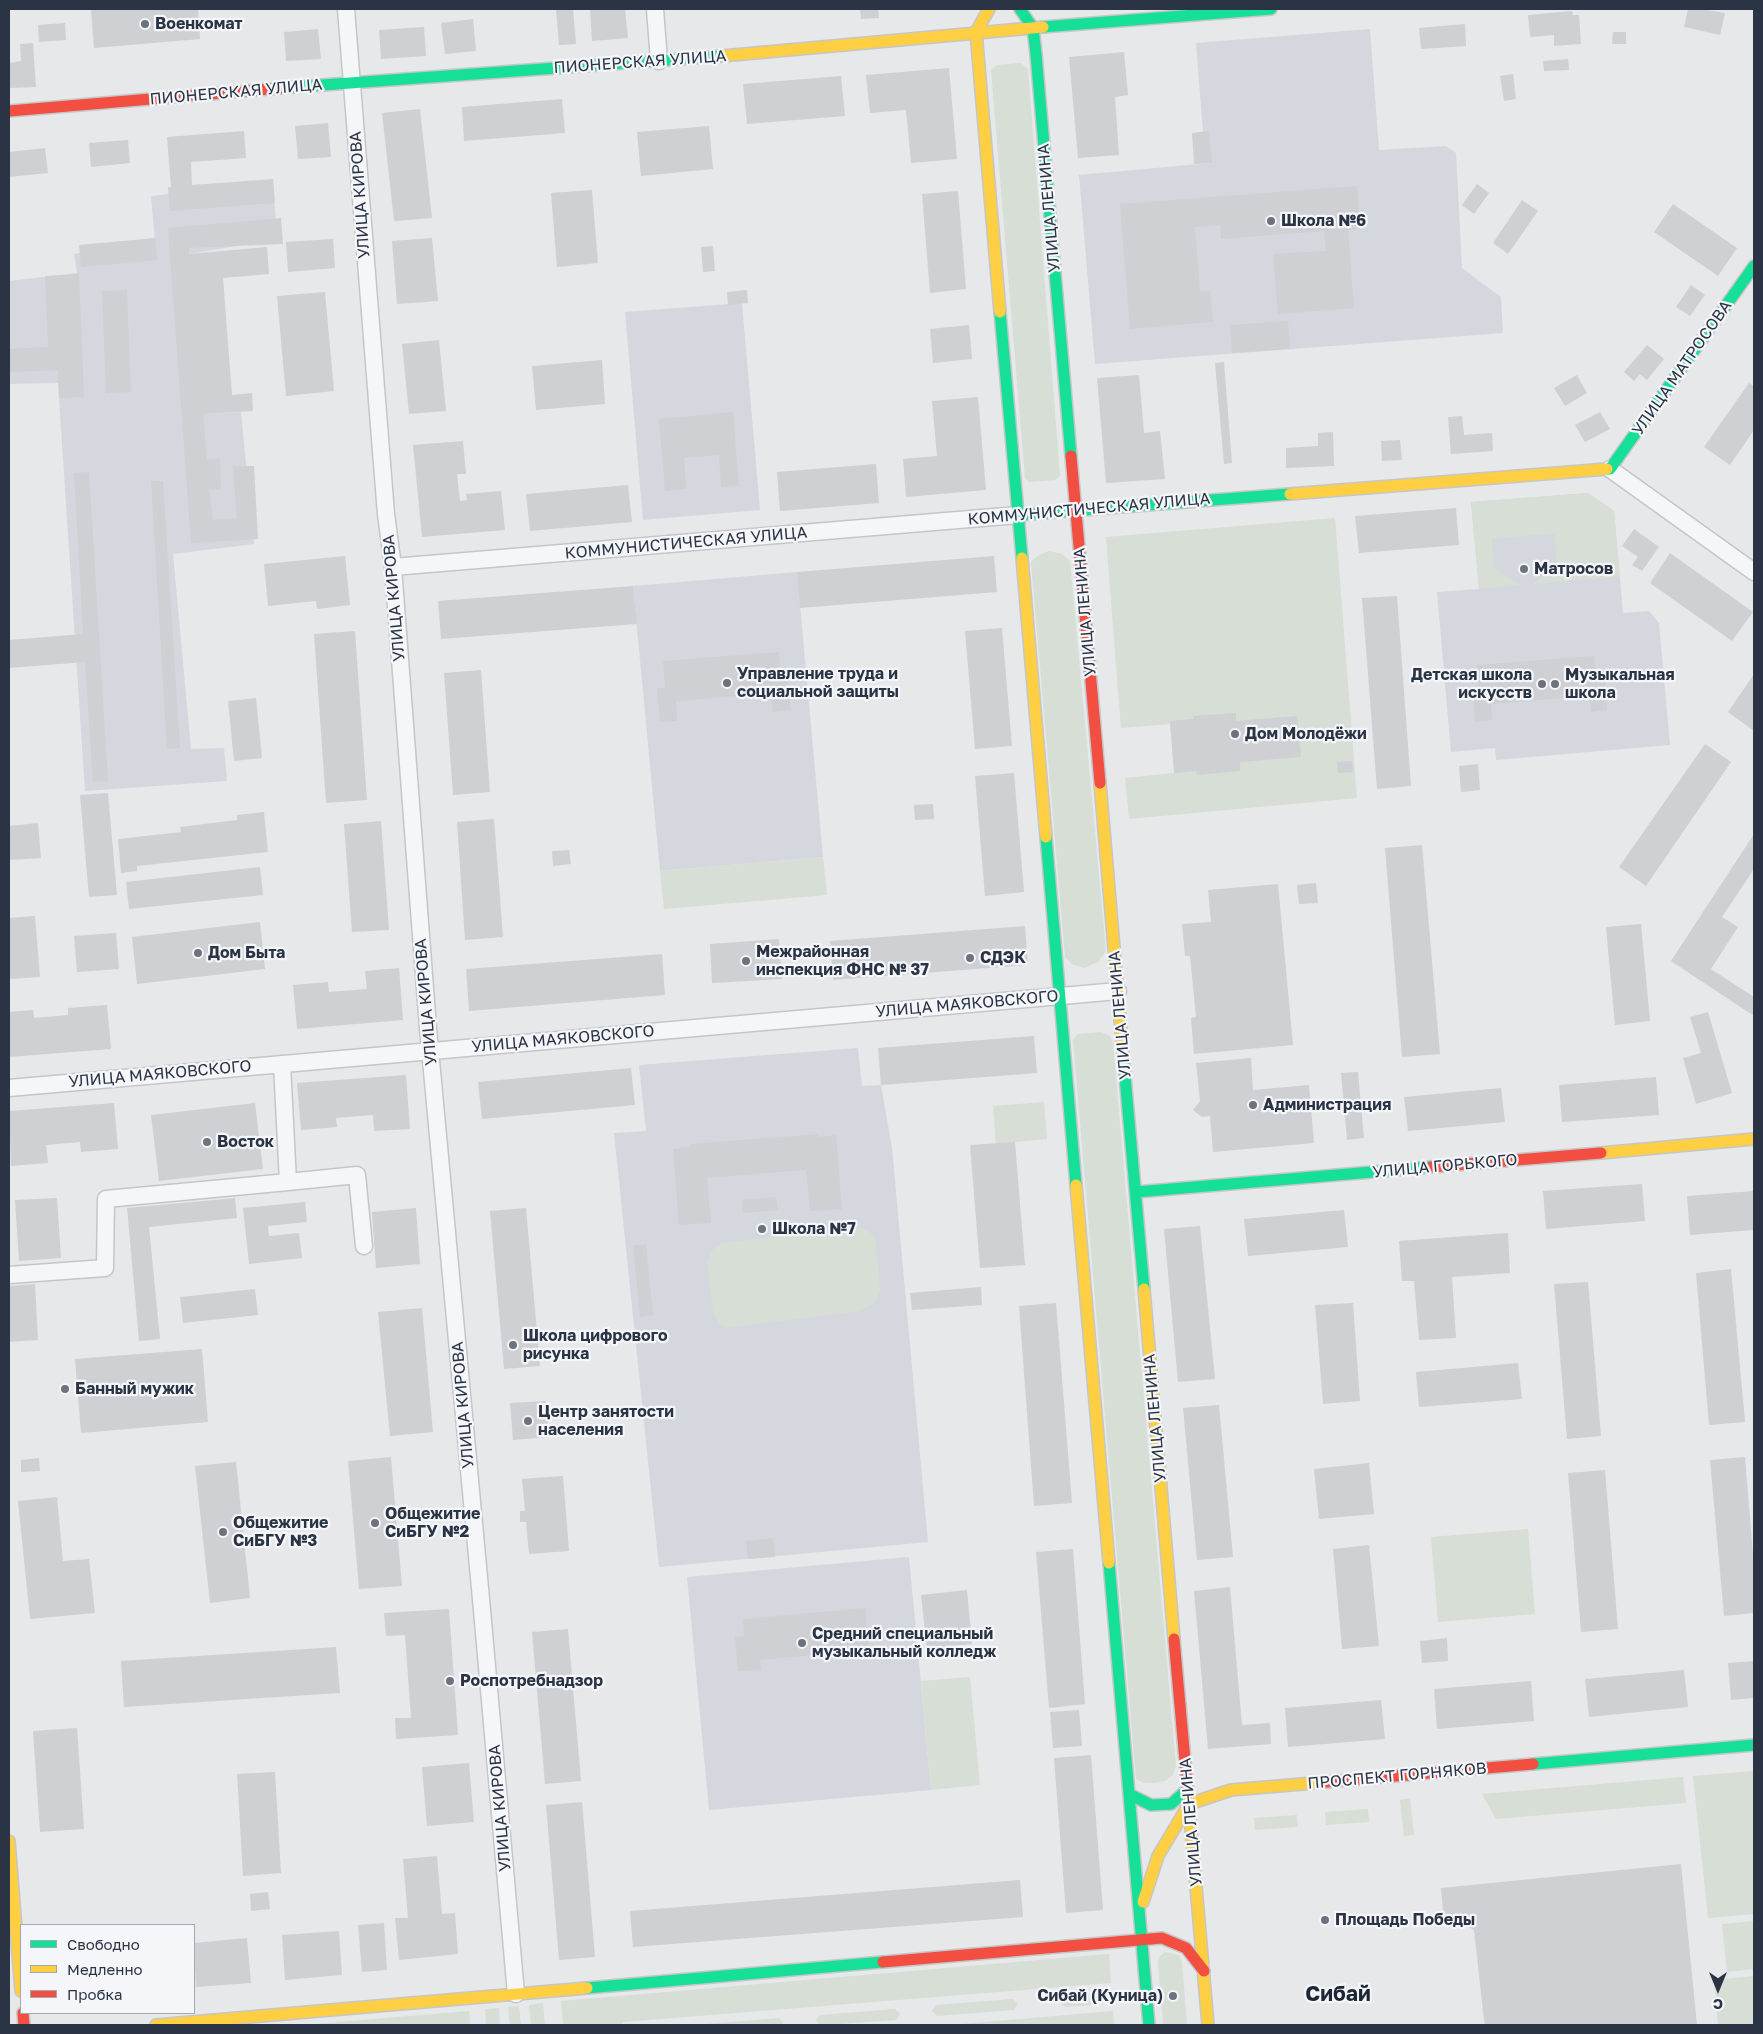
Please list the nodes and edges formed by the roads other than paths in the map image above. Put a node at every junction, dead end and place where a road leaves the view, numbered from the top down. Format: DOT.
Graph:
graph roads {
  1 [pos="346,9"];
  2 [pos="655,9"];
  3 [pos="989,9"];
  4 [pos="1020,9"];
  5 [pos="1271,9"];
  6 [pos="1238,10"];
  7 [pos="1033,28"];
  8 [pos="976,32"];
  9 [pos="660,61"];
  10 [pos="352,82"];
  11 [pos="9,112"];
  12 [pos="1754,266"];
  13 [pos="1610,469"];
  14 [pos="1076,510"];
  15 [pos="1018,514"];
  16 [pos="393,567"];
  17 [pos="1754,572"];
  18 [pos="1118,991"];
  19 [pos="1060,996"];
  20 [pos="430,1051"];
  21 [pos="282,1064"];
  22 [pos="9,1088"];
  23 [pos="1754,1139"];
  24 [pos="288,1182"];
  25 [pos="1136,1192"];
  26 [pos="364,1246"];
  27 [pos="9,1275"];
  28 [pos="1754,1745"];
  29 [pos="1188,1789"];
  30 [pos="1129,1794"];
  31 [pos="1189,1804"];
  32 [pos="9,1841"];
  33 [pos="1142,1940"];
  34 [pos="1204,1971"];
  35 [pos="20,1978"];
  36 [pos="516,1994"];
  37 [pos="1206,2023"];
  38 [pos="156,2025"];
  39 [pos="1149,2025"];
  1 -- 10 [label="street, УЛИЦА КИРОВА"];
  2 -- 9 [label="street"];
  3 -- 8 [label="main road"];
  4 -- 7 [label="main road, УЛИЦА ЛЕНИНА"];
  5 -- 6 [label="main road, ПИОНЕРСКАЯ УЛИЦА"];
  6 -- 7 [label="main road, ПИОНЕРСКАЯ УЛИЦА"];
  7 -- 8 [label="main road, ПИОНЕРСКАЯ УЛИЦА"];
  7 -- 14 [label="main road, УЛИЦА ЛЕНИНА"];
  8 -- 9 [label="main road, ПИОНЕРСКАЯ УЛИЦА"];
  8 -- 15 [label="main road"];
  9 -- 10 [label="main road, ПИОНЕРСКАЯ УЛИЦА"];
  10 -- 11 [label="main road, ПИОНЕРСКАЯ УЛИЦА"];
  10 -- 16 [label="street, УЛИЦА КИРОВА"];
  12 -- 13 [label="main road, УЛИЦА МАТРОСОВА"];
  13 -- 14 [label="main road, КОММУНИСТИЧЕСКАЯ УЛИЦА"];
  13 -- 17 [label="street"];
  14 -- 15 [label="main road, КОММУНИСТИЧЕСКАЯ УЛИЦА"];
  14 -- 18 [label="main road, УЛИЦА ЛЕНИНА"];
  15 -- 16 [label="street, КОММУНИСТИЧЕСКАЯ УЛИЦА"];
  15 -- 19 [label="main road"];
  16 -- 20 [label="street, УЛИЦА КИРОВА"];
  18 -- 19 [label="street, УЛИЦА МАЯКОВСКОГО"];
  18 -- 25 [label="main road, УЛИЦА ЛЕНИНА"];
  19 -- 20 [label="street, УЛИЦА МАЯКОВСКОГО"];
  19 -- 30 [label="main road"];
  20 -- 21 [label="street, УЛИЦА МАЯКОВСКОГО"];
  20 -- 36 [label="street, УЛИЦА КИРОВА"];
  21 -- 22 [label="street, УЛИЦА МАЯКОВСКОГО"];
  21 -- 24 [label="street"];
  23 -- 25 [label="main road, УЛИЦА ГОРЬКОГО"];
  24 -- 26 [label="street"];
  24 -- 27 [label="street"];
  25 -- 29 [label="main road, УЛИЦА ЛЕНИНА"];
  28 -- 31 [label="main road, ПРОСПЕКТ ГОРНЯКОВ"];
  29 -- 30 [label="main road"];
  29 -- 31 [label="main road, УЛИЦА ЛЕНИНА"];
  30 -- 33 [label="main road"];
  31 -- 33 [label="main road"];
  31 -- 34 [label="main road, УЛИЦА ЛЕНИНА"];
  32 -- 35 [label="main road"];
  33 -- 34 [label="main road"];
  33 -- 36 [label="main road"];
  33 -- 39 [label="main road"];
  34 -- 37 [label="main road, УЛИЦА ЛЕНИНА"];
  36 -- 38 [label="main road"];
}
